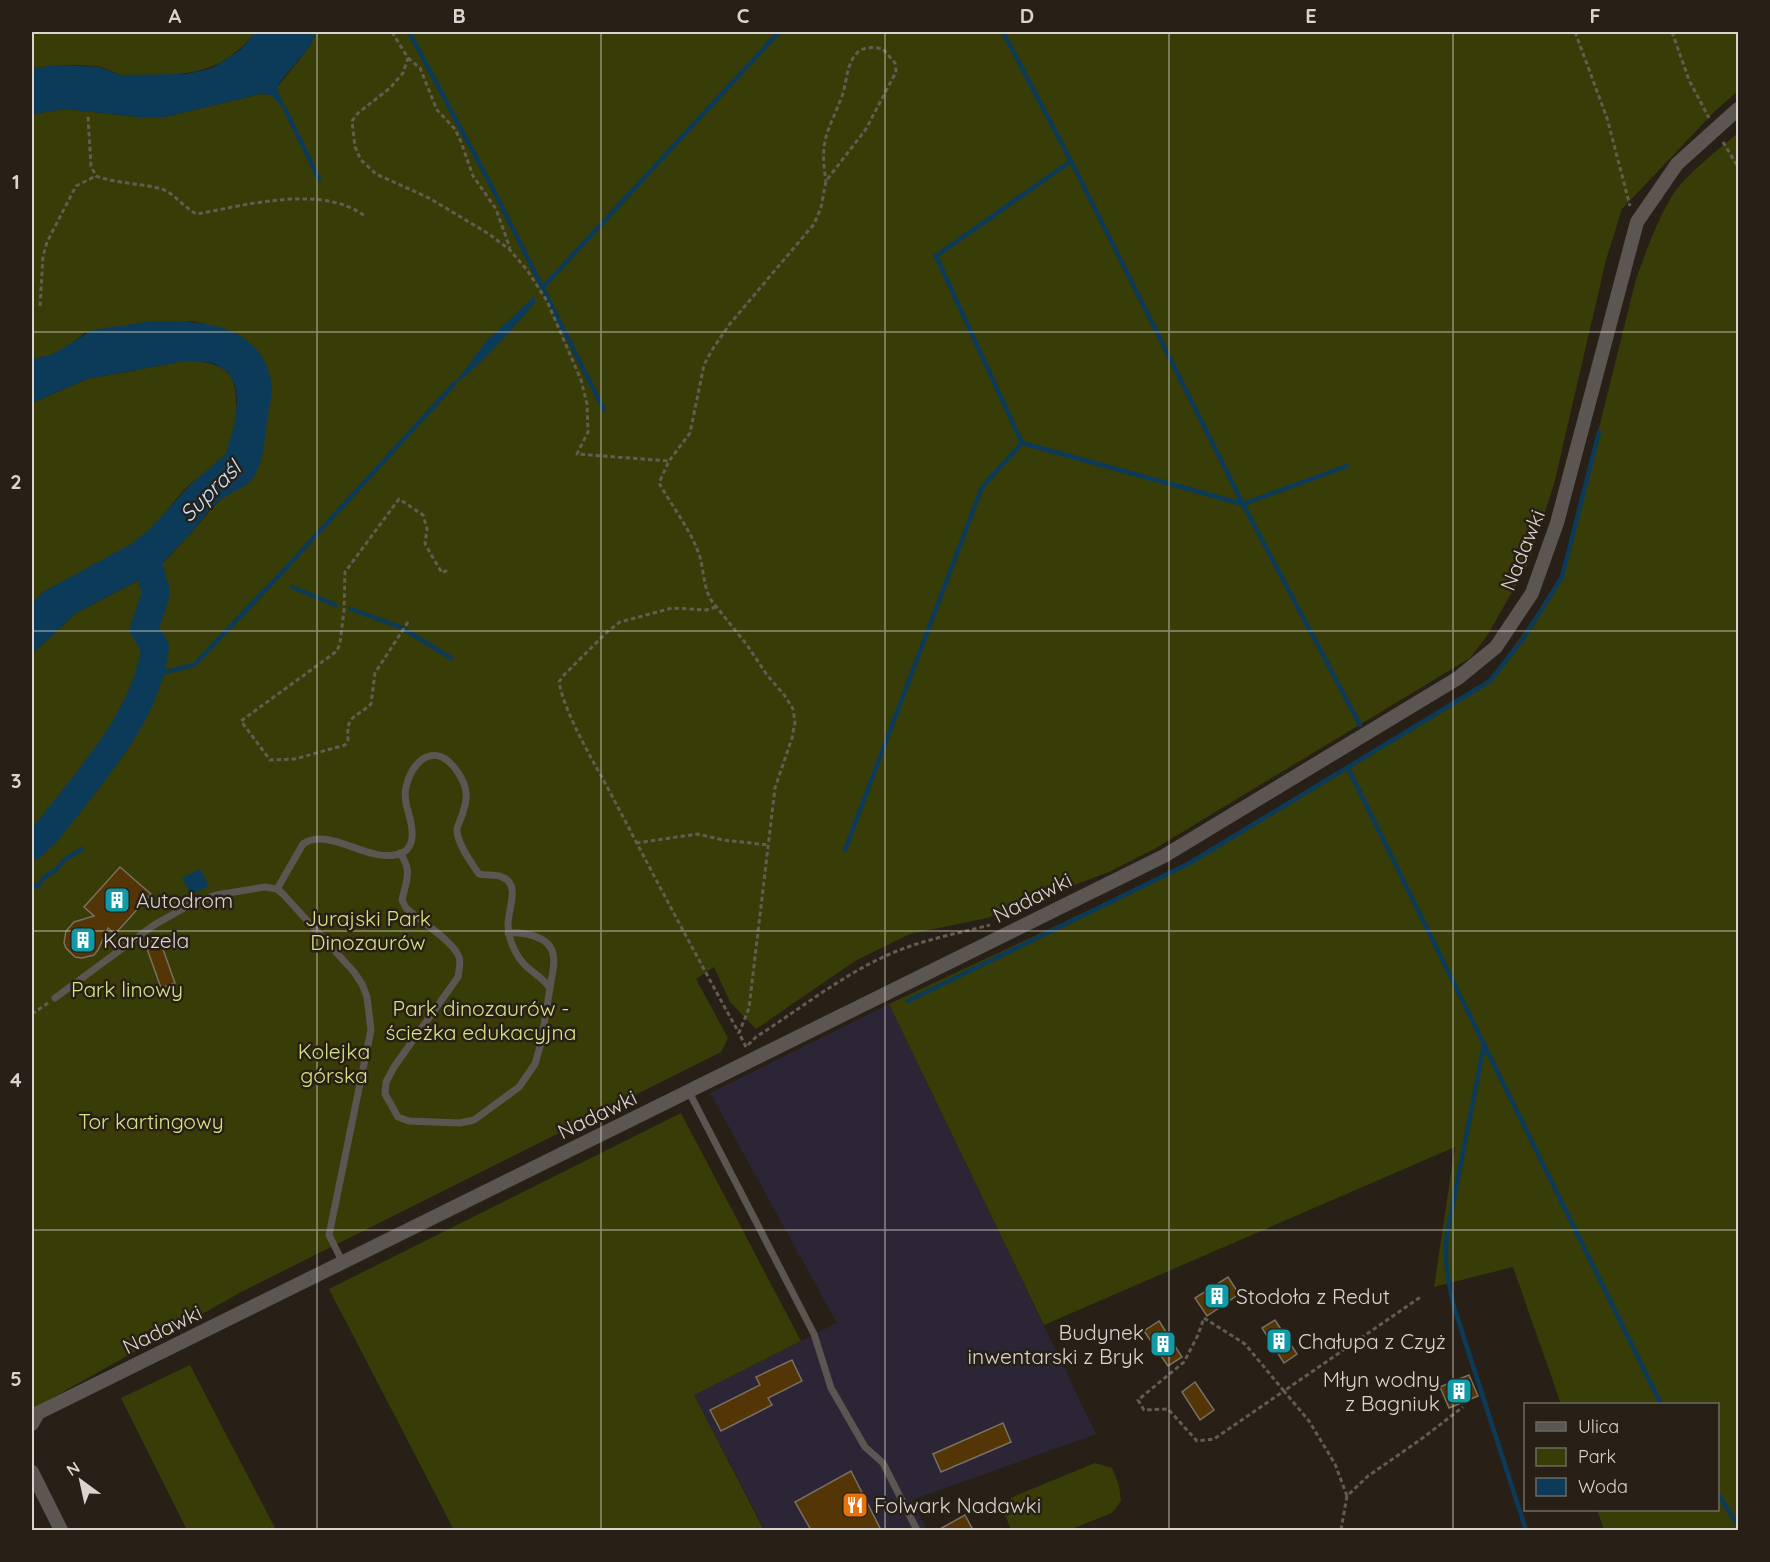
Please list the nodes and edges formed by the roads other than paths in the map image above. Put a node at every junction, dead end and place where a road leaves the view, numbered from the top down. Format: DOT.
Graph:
graph roads {
  1 [pos="1738,109"];
  2 [pos="400,853"];
  3 [pos="277,889"];
  4 [pos="508,933"];
  5 [pos="550,988"];
  6 [pos="55,998"];
  7 [pos="689,1092"];
  8 [pos="343,1263"];
  9 [pos="32,1424"];
  10 [pos="32,1472"];
  11 [pos="61,1530"];
  12 [pos="916,1530"];
  1 -- 7 [label="street, Nadawki"];
  2 -- 3 [label="lane"];
  2 -- 4 [label="lane"];
  2 -- 5 [label="lane"];
  3 -- 6 [label="lane"];
  3 -- 8 [label="lane"];
  4 -- 5 [label="lane"];
  4 -- 5 [label="lane"];
  7 -- 8 [label="street, Nadawki"];
  7 -- 12 [label="lane"];
  8 -- 9 [label="street, Nadawki"];
  10 -- 11 [label="street"];
}
